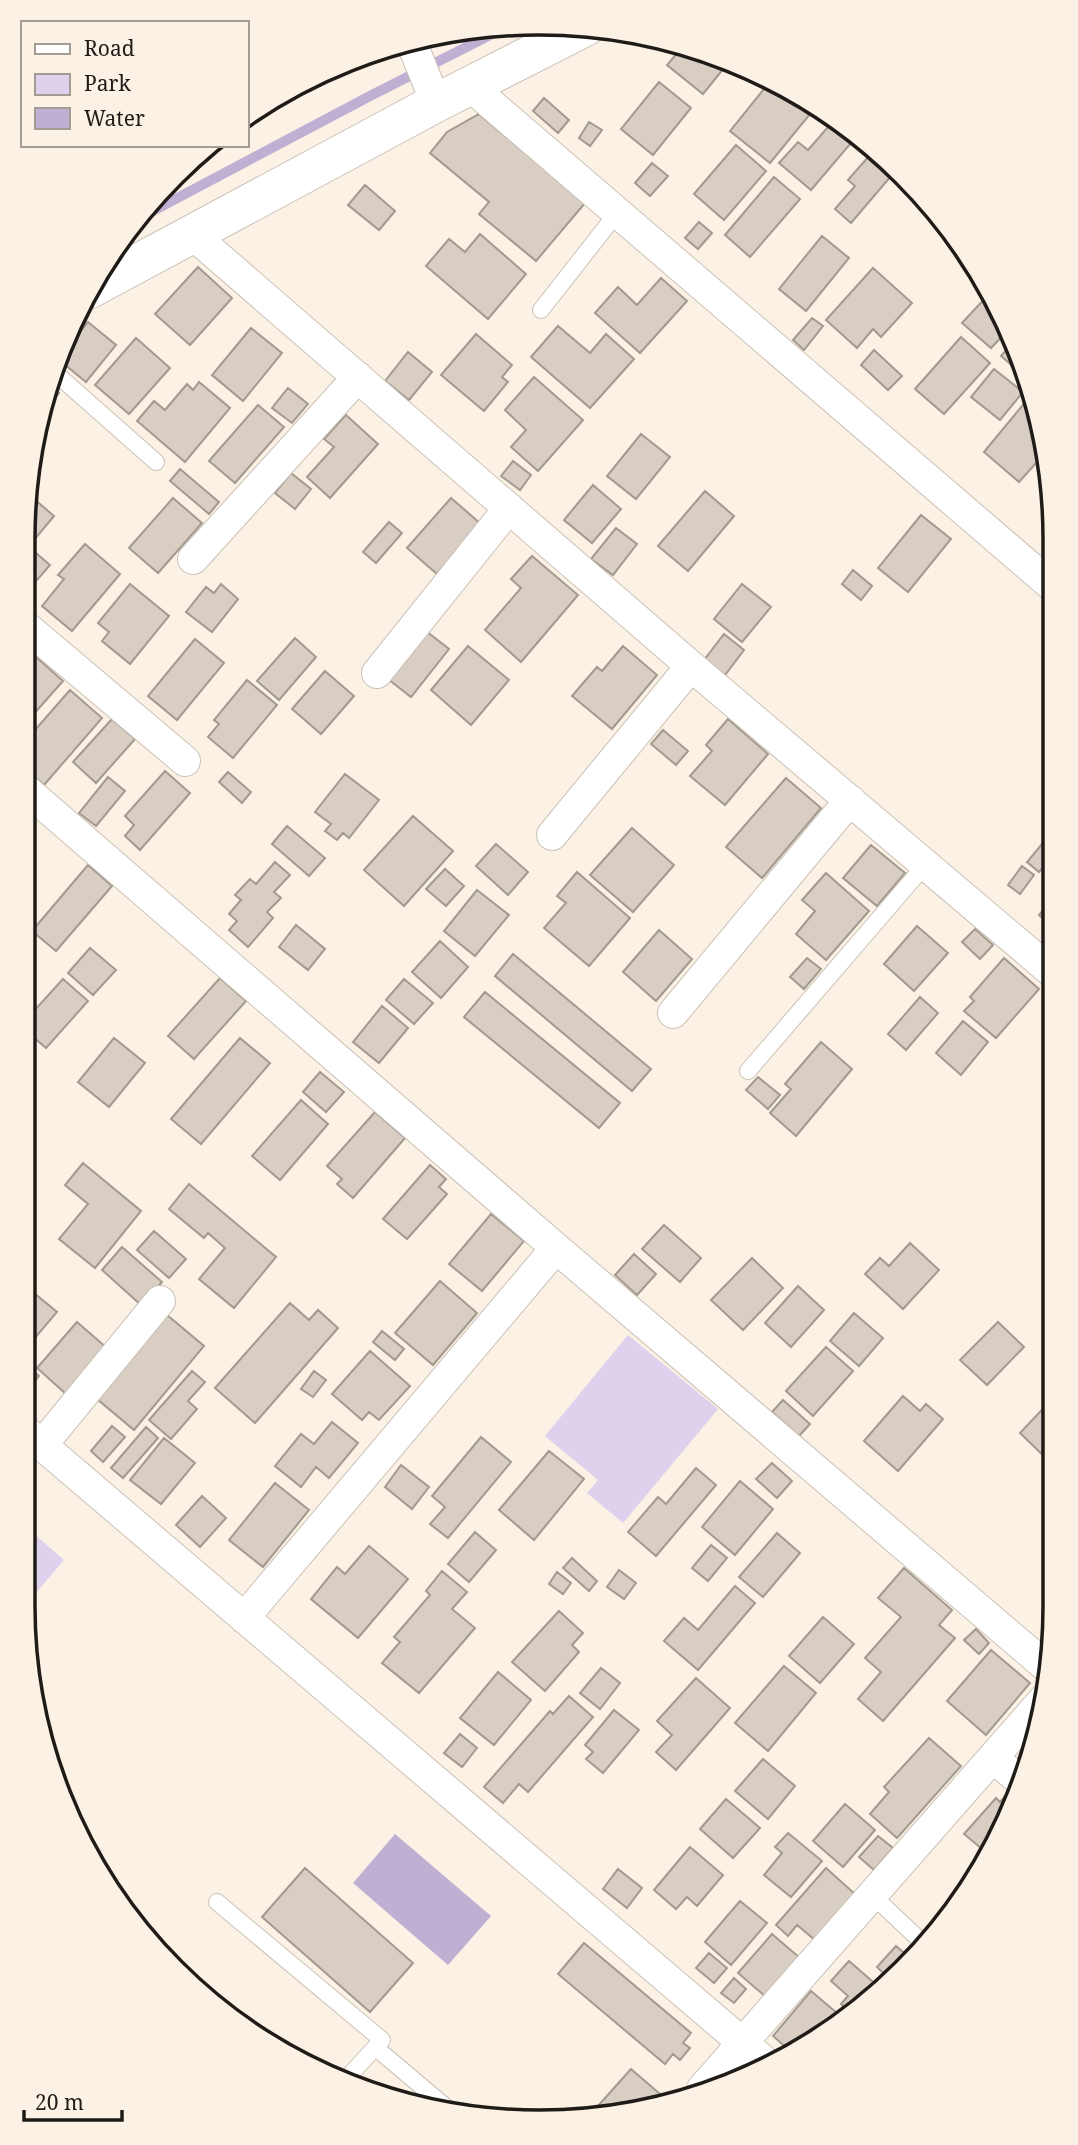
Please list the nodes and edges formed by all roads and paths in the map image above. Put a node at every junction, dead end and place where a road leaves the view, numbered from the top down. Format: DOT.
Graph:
graph roads {
  1 [pos="563,36"];
  2 [pos="423,70"];
  3 [pos="470,86"];
  4 [pos="617,213"];
  5 [pos="193,235"];
  6 [pos="107,280"];
  7 [pos="541,310"];
  8 [pos="358,377"];
  9 [pos="62,379"];
  10 [pos="156,462"];
  11 [pos="509,508"];
  12 [pos="193,559"];
  13 [pos="1043,578"];
  14 [pos="35,634"];
  15 [pos="691,666"];
  16 [pos="377,673"];
  17 [pos="185,761"];
  18 [pos="35,798"];
  19 [pos="850,800"];
  20 [pos="552,835"];
  21 [pos="926,864"];
  22 [pos="1043,964"];
  23 [pos="673,1013"];
  24 [pos="748,1071"];
  25 [pos="556,1248"];
  26 [pos="160,1301"];
  27 [pos="35,1434"];
  28 [pos="35,1440"];
  29 [pos="244,1618"];
  30 [pos="1040,1660"];
  31 [pos="1031,1714"];
  32 [pos="993,1758"];
  33 [pos="1014,1775"];
  34 [pos="872,1895"];
  35 [pos="217,1902"];
  36 [pos="918,1938"];
  37 [pos="742,2042"];
  38 [pos="376,2048"];
  39 [pos="761,2058"];
  40 [pos="351,2074"];
  41 [pos="710,2080"];
  42 [pos="436,2099"];
  1 -- 3 [label="street"];
  2 -- 3 [label="street"];
  2 -- 5 [label="street"];
  3 -- 4 [label="street"];
  4 -- 7 [label="lane"];
  4 -- 13 [label="street"];
  5 -- 6 [label="street"];
  5 -- 8 [label="street"];
  8 -- 11 [label="street"];
  8 -- 12 [label="street"];
  9 -- 10 [label="lane"];
  11 -- 15 [label="street"];
  11 -- 16 [label="street"];
  14 -- 17 [label="street"];
  15 -- 19 [label="street"];
  15 -- 20 [label="street"];
  18 -- 25 [label="street"];
  19 -- 21 [label="street"];
  19 -- 23 [label="street"];
  21 -- 22 [label="street"];
  21 -- 24 [label="lane"];
  25 -- 29 [label="street"];
  25 -- 30 [label="street"];
  26 -- 27 [label="street"];
  28 -- 29 [label="street"];
  29 -- 37 [label="street"];
  31 -- 32 [label="street"];
  32 -- 33 [label="street"];
  32 -- 34 [label="street"];
  34 -- 36 [label="lane"];
  34 -- 37 [label="street"];
  35 -- 38 [label="lane"];
  37 -- 39 [label="street"];
  37 -- 41 [label="street"];
  38 -- 40 [label="lane"];
  38 -- 42 [label="lane"];
}
